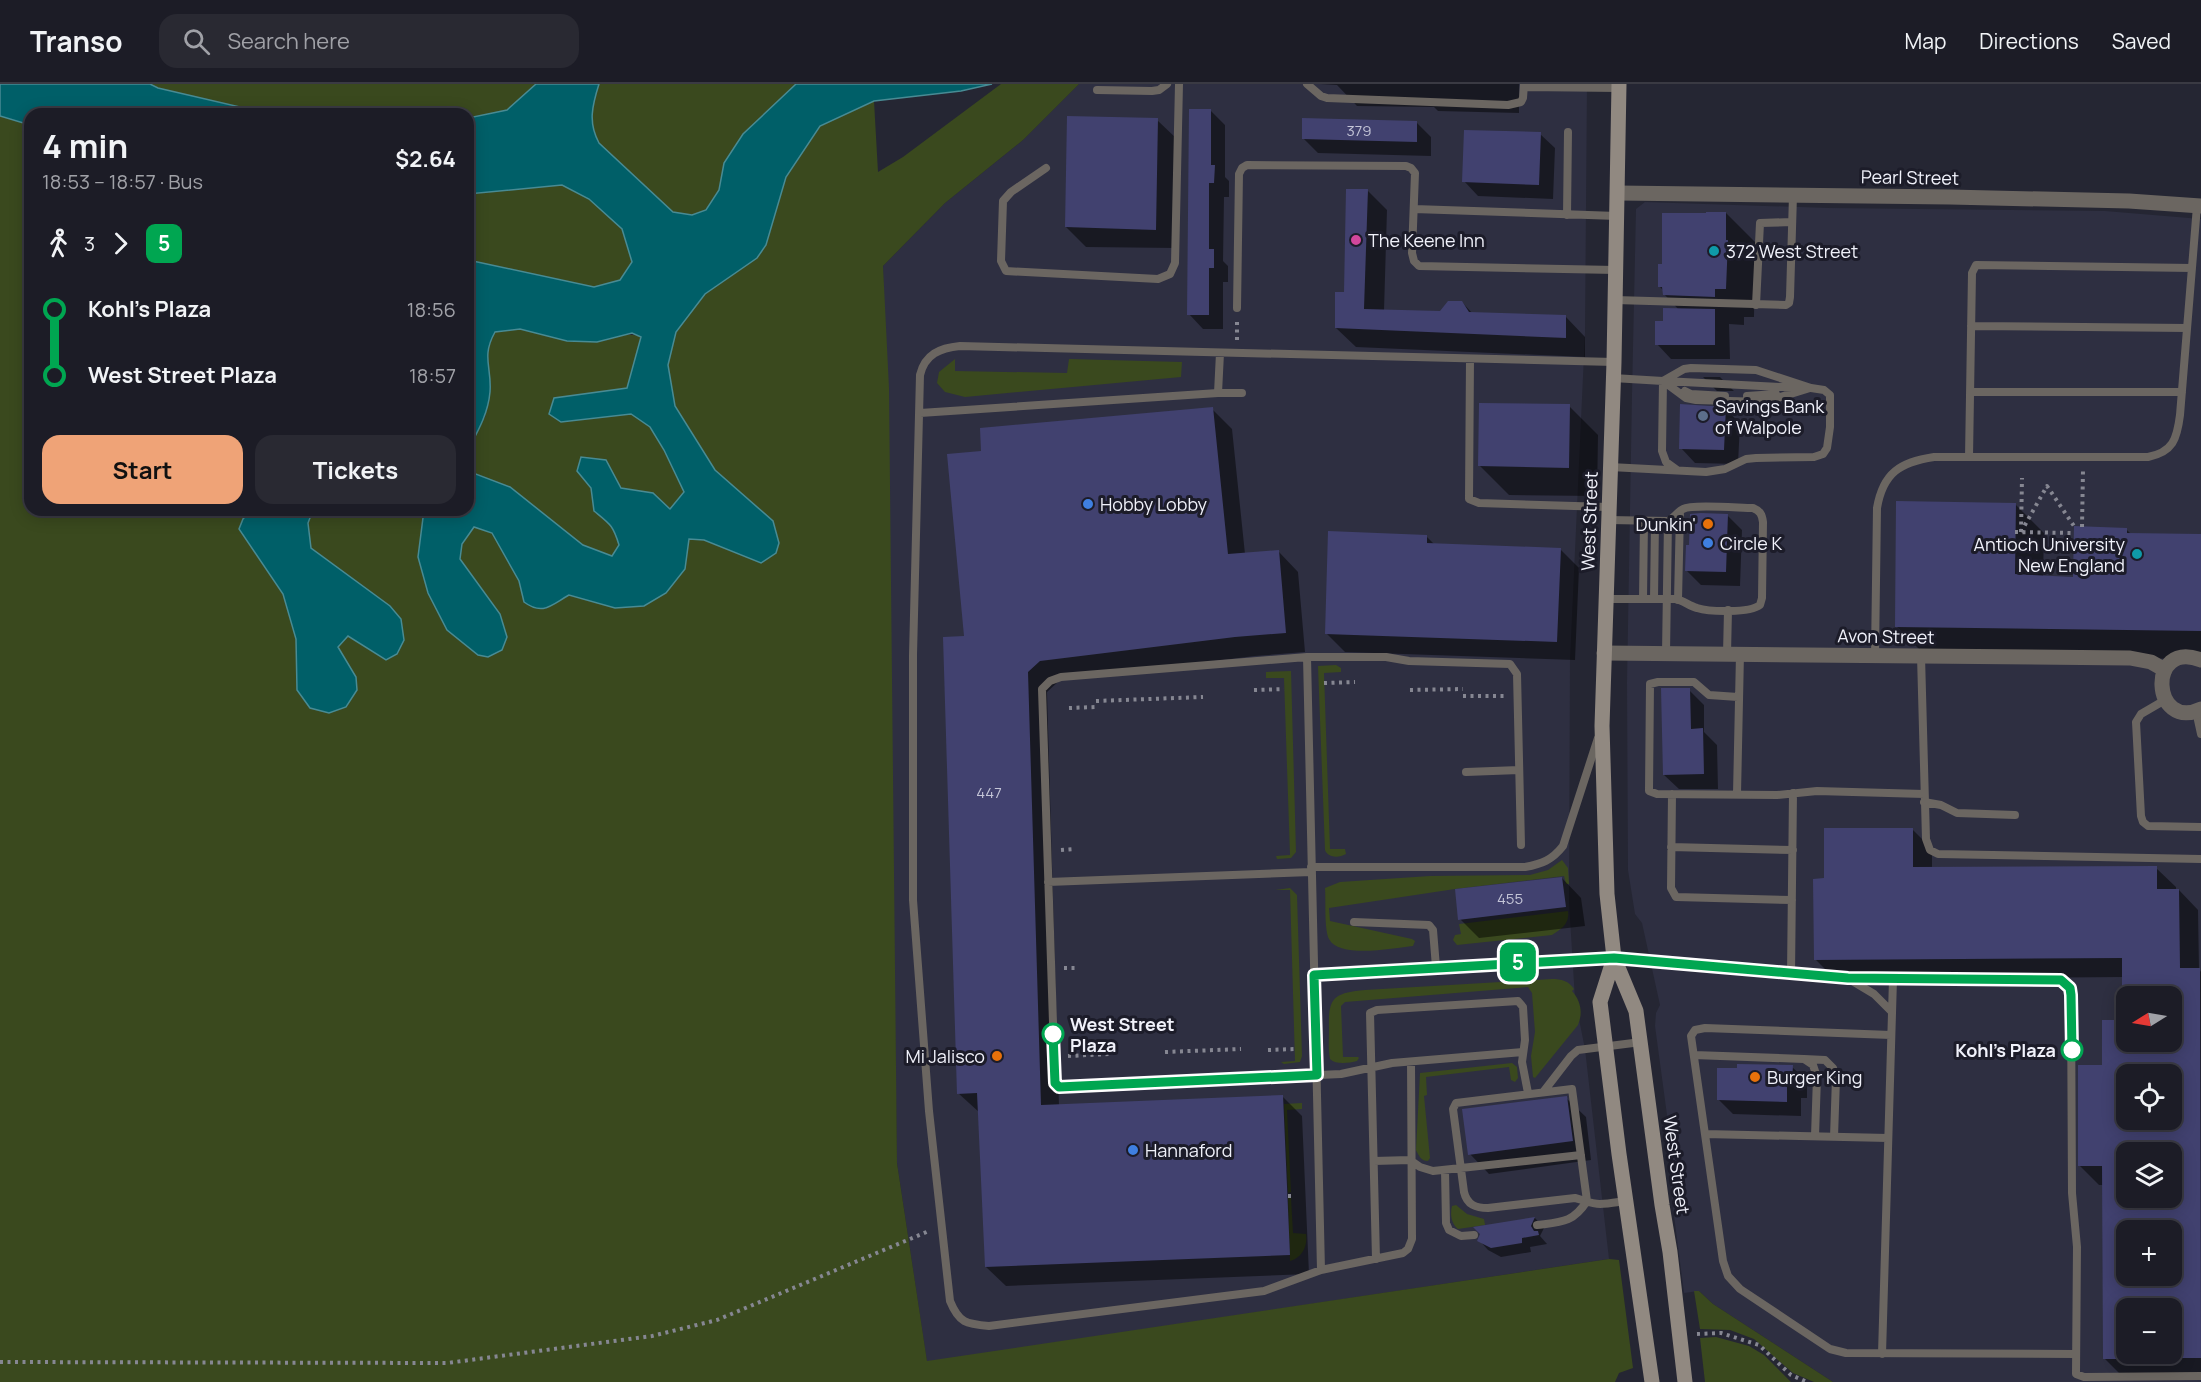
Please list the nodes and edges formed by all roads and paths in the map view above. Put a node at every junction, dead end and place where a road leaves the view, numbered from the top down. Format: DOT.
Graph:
graph roads {
  1 [pos="1167,84"];
  2 [pos="1179,84"];
  3 [pos="1307,84"];
  4 [pos="1524,85"];
  5 [pos="1619,86"];
  6 [pos="1097,90"];
  7 [pos="1568,132"];
  8 [pos="1046,168"];
  9 [pos="1618,193"];
  10 [pos="1793,195"];
  11 [pos="2199,206"];
  12 [pos="1414,209"];
  13 [pos="1567,214"];
  14 [pos="1617,216"];
  15 [pos="1792,222"];
  16 [pos="2192,268"];
  17 [pos="1616,270"];
  18 [pos="1616,300"];
  19 [pos="1756,305"];
  20 [pos="1238,308"];
  21 [pos="1971,326"];
  22 [pos="2187,328"];
  23 [pos="1220,353"];
  24 [pos="1237,354"];
  25 [pos="1470,359"];
  26 [pos="1614,362"];
  27 [pos="1613,378"];
  28 [pos="1663,381"];
  29 [pos="1811,388"];
  30 [pos="1970,392"];
  31 [pos="2182,392"];
  32 [pos="1218,393"];
  33 [pos="1242,393"];
  34 [pos="920,413"];
  35 [pos="1969,457"];
  36 [pos="1610,468"];
  37 [pos="2083,470"];
  38 [pos="1680,471"];
  39 [pos="2022,478"];
  40 [pos="1680,512"];
  41 [pos="1608,513"];
  42 [pos="1644,521"];
  43 [pos="1655,521"];
  44 [pos="1668,521"];
  45 [pos="2074,526"];
  46 [pos="2082,527"];
  47 [pos="2015,532"];
  48 [pos="2021,532"];
  49 [pos="2074,533"];
  50 [pos="1605,599"];
  51 [pos="1643,599"];
  52 [pos="1654,599"];
  53 [pos="1666,599"];
  54 [pos="1678,600"];
  55 [pos="1728,610"];
  56 [pos="1604,653"];
  57 [pos="1666,653"];
  58 [pos="1733,654"];
  59 [pos="1875,655"];
  60 [pos="1922,656"];
  61 [pos="1307,657"];
  62 [pos="2201,660"];
  63 [pos="2165,670"];
  64 [pos="1324,682"];
  65 [pos="1355,682"];
  66 [pos="1284,689"];
  67 [pos="1463,689"];
  68 [pos="1254,690"];
  69 [pos="1410,690"];
  70 [pos="1463,696"];
  71 [pos="1518,696"];
  72 [pos="1203,697"];
  73 [pos="1738,697"];
  74 [pos="2165,700"];
  75 [pos="1096,701"];
  76 [pos="1096,707"];
  77 [pos="1069,708"];
  78 [pos="2199,710"];
  79 [pos="1602,726"];
  80 [pos="2201,734"];
  81 [pos="1519,770"];
  82 [pos="1466,772"];
  83 [pos="1793,793"];
  84 [pos="1672,794"];
  85 [pos="1737,794"];
  86 [pos="1924,798"];
  87 [pos="2015,815"];
  88 [pos="2201,827"];
  89 [pos="1521,845"];
  90 [pos="1671,847"];
  91 [pos="1793,850"];
  92 [pos="2201,860"];
  93 [pos="1311,869"];
  94 [pos="1048,882"];
  95 [pos="1792,900"];
  96 [pos="1354,922"];
  97 [pos="1614,958"];
  98 [pos="1436,967"];
  99 [pos="1791,974"];
  100 [pos="1314,975"];
  101 [pos="1848,978"];
  102 [pos="1893,979"];
  103 [pos="1891,1011"];
  104 [pos="1891,1035"];
  105 [pos="1641,1042"];
  106 [pos="1604,1046"];
  107 [pos="1241,1049"];
  108 [pos="1294,1049"];
  109 [pos="1268,1050"];
  110 [pos="1165,1052"];
  111 [pos="1523,1052"];
  112 [pos="1109,1054"];
  113 [pos="1694,1055"];
  114 [pos="1054,1056"];
  115 [pos="1804,1059"];
  116 [pos="1412,1062"];
  117 [pos="1372,1068"];
  118 [pos="1317,1075"];
  119 [pos="1544,1091"];
  120 [pos="1528,1093"];
  121 [pos="1705,1134"];
  122 [pos="1815,1136"];
  123 [pos="1834,1137"];
  124 [pos="1888,1138"];
  125 [pos="1581,1155"];
  126 [pos="1410,1160"];
  127 [pos="1374,1161"];
  128 [pos="1461,1169"];
  129 [pos="1445,1170"];
  130 [pos="1587,1201"];
  131 [pos="1626,1201"];
  132 [pos="1537,1225"];
  133 [pos="941,1226"];
  134 [pos="1474,1235"];
  135 [pos="1376,1259"];
  136 [pos="1321,1270"];
  137 [pos="1697,1334"];
  138 [pos="1882,1354"];
  139 [pos="2076,1354"];
  140 [pos="0,1362"];
  141 [pos="2201,1376"];
  142 [pos="1652,1382"];
  143 [pos="1685,1382"];
  144 [pos="1807,1382"];
  1 -- 6 [label="lane"];
  2 -- 8 [label="lane"];
  3 -- 4 [label="lane"];
  4 -- 5 [label="lane"];
  5 -- 9 [label="street, West Street"];
  7 -- 13 [label="lane"];
  9 -- 10 [label="street, Pearl Street"];
  9 -- 14 [label="street, West Street"];
  10 -- 11 [label="street, Pearl Street"];
  10 -- 15 [label="lane"];
  11 -- 16 [label="lane"];
  12 -- 13 [label="lane"];
  12 -- 17 [label="lane"];
  12 -- 20 [label="lane"];
  13 -- 14 [label="lane"];
  14 -- 17 [label="street, West Street"];
  15 -- 19 [label="lane"];
  15 -- 19 [label="lane"];
  16 -- 21 [label="lane"];
  16 -- 22 [label="lane"];
  17 -- 18 [label="street, West Street"];
  18 -- 19 [label="lane"];
  18 -- 26 [label="street, West Street"];
  20 -- 24 [label="path"];
  21 -- 22 [label="lane"];
  21 -- 30 [label="lane"];
  22 -- 31 [label="lane"];
  23 -- 24 [label="lane"];
  23 -- 32 [label="lane"];
  23 -- 34 [label="lane"];
  24 -- 25 [label="lane"];
  25 -- 26 [label="lane"];
  25 -- 41 [label="lane"];
  26 -- 27 [label="street, West Street"];
  27 -- 28 [label="lane"];
  27 -- 36 [label="street, West Street"];
  28 -- 29 [label="lane"];
  28 -- 29 [label="lane"];
  28 -- 29 [label="lane"];
  28 -- 38 [label="lane"];
  29 -- 38 [label="lane"];
  30 -- 31 [label="lane"];
  30 -- 35 [label="lane"];
  31 -- 35 [label="lane"];
  32 -- 33 [label="lane"];
  32 -- 34 [label="lane"];
  34 -- 133 [label="lane"];
  35 -- 59 [label="lane"];
  36 -- 38 [label="lane"];
  36 -- 41 [label="street, West Street"];
  37 -- 46 [label="path"];
  39 -- 48 [label="path"];
  40 -- 44 [label="lane"];
  40 -- 54 [label="lane"];
  40 -- 55 [label="lane"];
  41 -- 42 [label="lane"];
  41 -- 50 [label="street, West Street"];
  42 -- 43 [label="lane"];
  42 -- 51 [label="lane"];
  43 -- 44 [label="lane"];
  43 -- 52 [label="lane"];
  44 -- 53 [label="lane"];
  45 -- 48 [label="path"];
  47 -- 48 [label="path"];
  48 -- 49 [label="path"];
  50 -- 51 [label="lane"];
  50 -- 56 [label="street, West Street"];
  51 -- 52 [label="lane"];
  52 -- 53 [label="lane"];
  53 -- 54 [label="lane"];
  53 -- 57 [label="lane"];
  54 -- 55 [label="lane"];
  55 -- 58 [label="lane"];
  56 -- 57 [label="street, Avon Street"];
  56 -- 79 [label="street, West Street"];
  57 -- 58 [label="street, Avon Street"];
  58 -- 59 [label="street, Avon Street"];
  58 -- 73 [label="lane"];
  59 -- 60 [label="street, Avon Street"];
  60 -- 63 [label="street, Avon Street"];
  60 -- 86 [label="lane"];
  61 -- 71 [label="lane"];
  61 -- 93 [label="lane"];
  61 -- 94 [label="lane"];
  62 -- 63 [label="street"];
  63 -- 74 [label="street"];
  64 -- 65 [label="path"];
  66 -- 68 [label="path"];
  67 -- 69 [label="path"];
  70 -- 71 [label="path"];
  71 -- 81 [label="lane"];
  72 -- 75 [label="path"];
  73 -- 84 [label="lane"];
  73 -- 85 [label="lane"];
  74 -- 78 [label="street"];
  74 -- 88 [label="lane"];
  76 -- 77 [label="path"];
  78 -- 80 [label="lane"];
  79 -- 93 [label="lane"];
  79 -- 97 [label="street, West Street"];
  81 -- 82 [label="lane"];
  81 -- 89 [label="lane"];
  83 -- 85 [label="lane"];
  83 -- 86 [label="lane"];
  83 -- 91 [label="lane"];
  84 -- 85 [label="lane"];
  84 -- 90 [label="lane"];
  86 -- 87 [label="lane"];
  86 -- 92 [label="lane"];
  90 -- 91 [label="lane"];
  90 -- 95 [label="lane"];
  91 -- 95 [label="lane"];
  93 -- 94 [label="lane"];
  93 -- 100 [label="lane"];
  94 -- 114 [label="lane"];
  95 -- 99 [label="lane"];
  96 -- 98 [label="lane"];
  97 -- 98 [label="lane"];
  97 -- 99 [label="lane"];
  97 -- 105 [label="street, West Street"];
  97 -- 106 [label="street, West Street"];
  98 -- 100 [label="lane"];
  99 -- 101 [label="lane"];
  100 -- 118 [label="lane"];
  101 -- 102 [label="lane"];
  101 -- 103 [label="lane"];
  102 -- 103 [label="lane"];
  102 -- 139 [label="lane"];
  103 -- 104 [label="lane"];
  104 -- 113 [label="lane"];
  104 -- 124 [label="lane"];
  105 -- 106 [label="lane"];
  105 -- 143 [label="street, West Street"];
  106 -- 119 [label="lane"];
  106 -- 131 [label="street, West Street"];
  107 -- 110 [label="path"];
  108 -- 109 [label="path"];
  111 -- 116 [label="lane"];
  111 -- 117 [label="lane"];
  111 -- 120 [label="lane"];
  112 -- 114 [label="path"];
  113 -- 115 [label="lane"];
  113 -- 121 [label="lane"];
  114 -- 118 [label="lane"];
  115 -- 122 [label="lane"];
  115 -- 123 [label="lane"];
  116 -- 117 [label="lane"];
  116 -- 126 [label="lane"];
  117 -- 118 [label="lane"];
  117 -- 127 [label="lane"];
  118 -- 136 [label="lane"];
  119 -- 120 [label="lane"];
  119 -- 125 [label="lane"];
  120 -- 128 [label="lane"];
  121 -- 122 [label="lane"];
  121 -- 138 [label="lane"];
  122 -- 123 [label="lane"];
  123 -- 124 [label="lane"];
  124 -- 138 [label="lane"];
  125 -- 128 [label="lane"];
  125 -- 130 [label="lane"];
  126 -- 127 [label="lane"];
  126 -- 129 [label="lane"];
  126 -- 135 [label="lane"];
  127 -- 135 [label="lane"];
  128 -- 129 [label="lane"];
  128 -- 130 [label="lane"];
  129 -- 134 [label="lane"];
  130 -- 131 [label="lane"];
  130 -- 132 [label="lane"];
  131 -- 142 [label="street, West Street"];
  133 -- 136 [label="lane"];
  133 -- 140 [label="path"];
  135 -- 136 [label="lane"];
  137 -- 144 [label="path"];
  138 -- 139 [label="lane"];
  139 -- 141 [label="lane"];
}
